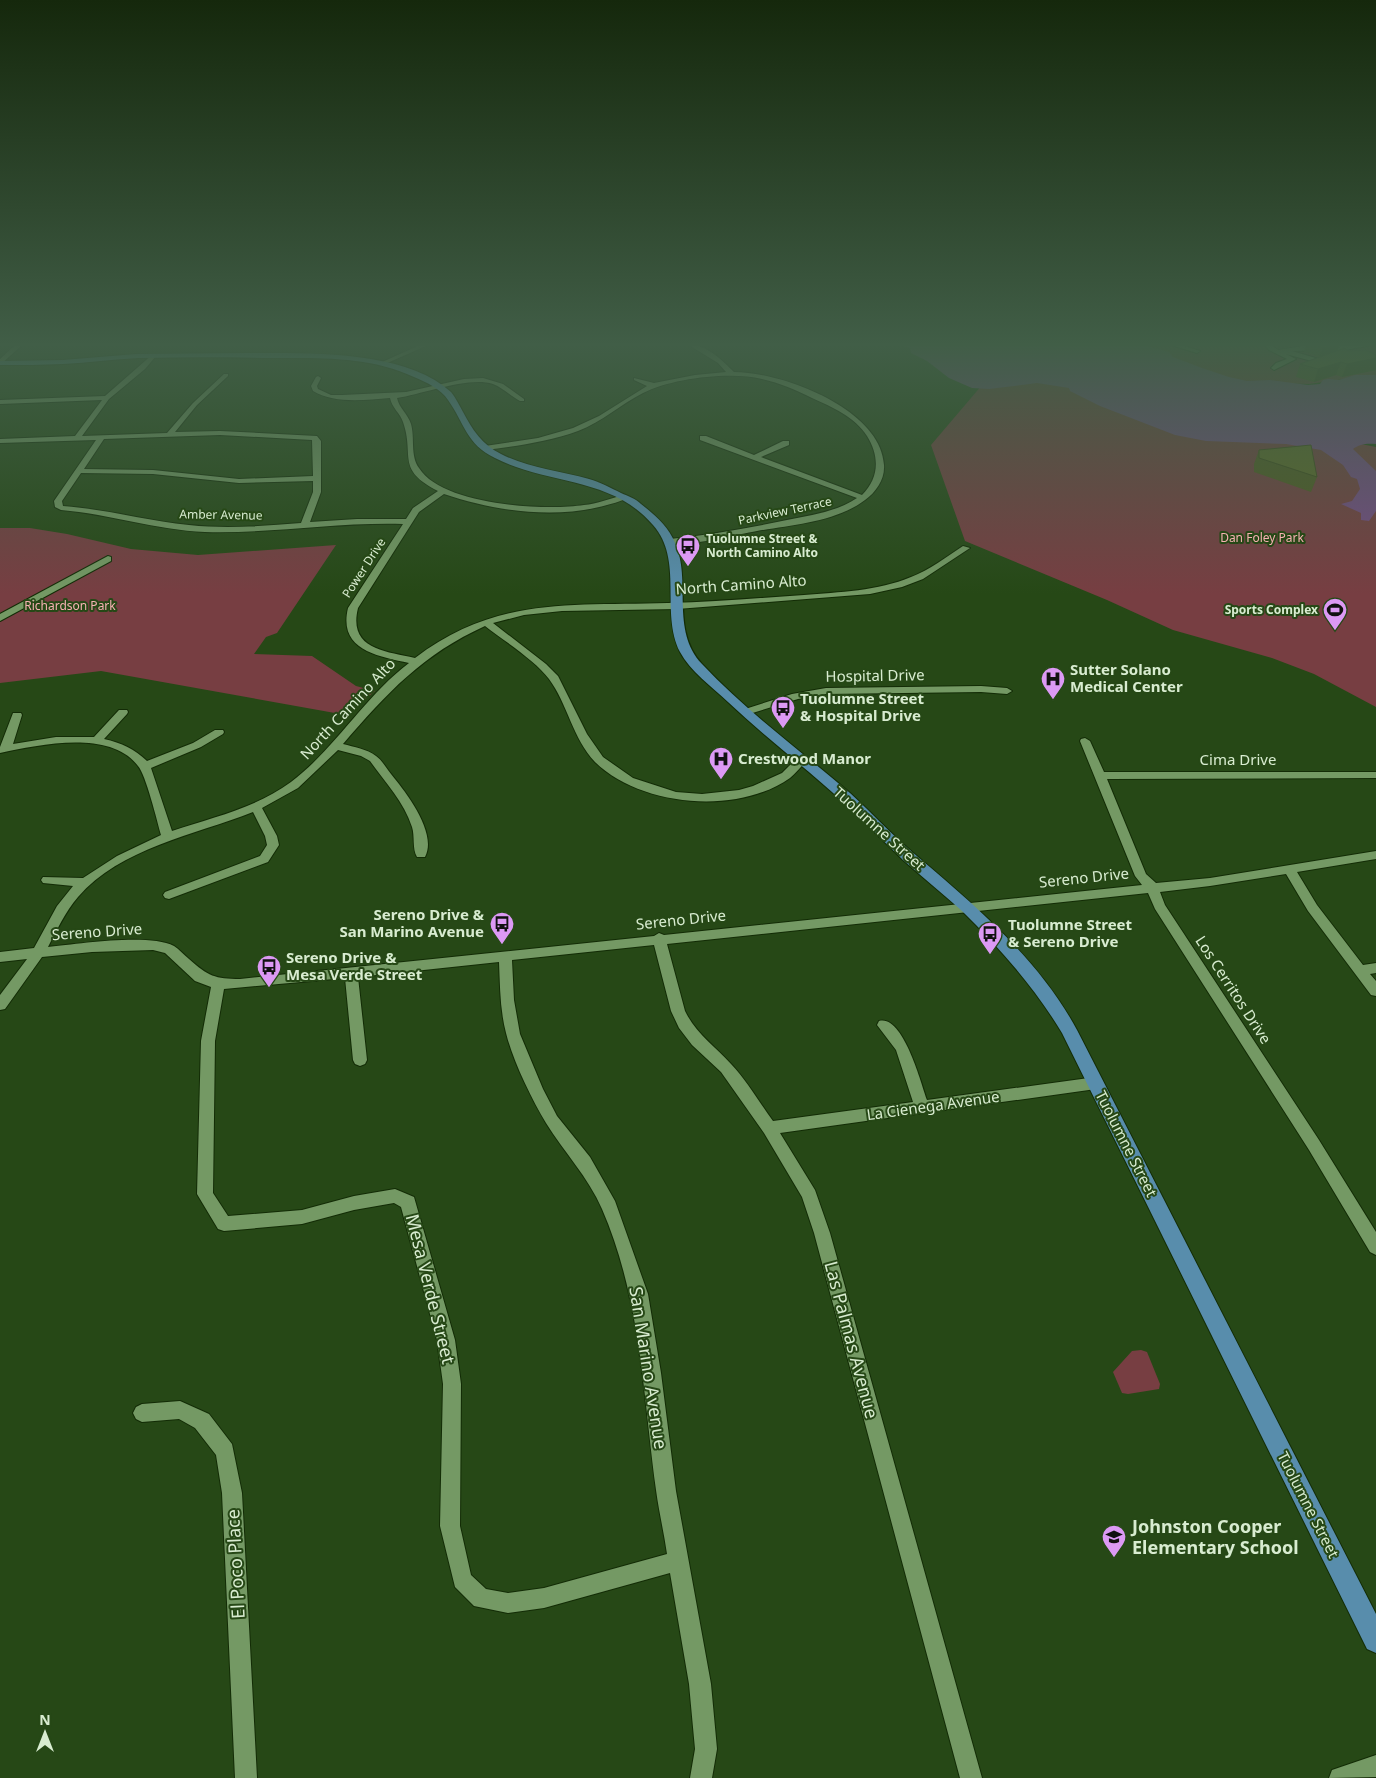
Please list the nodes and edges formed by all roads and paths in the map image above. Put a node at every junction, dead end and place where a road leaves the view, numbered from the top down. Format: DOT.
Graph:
graph roads {
  1 [pos="85,428"];
  2 [pos="175,428"];
  3 [pos="407,428"];
  4 [pos="467,428"];
  5 [pos="577,428"];
  6 [pos="865,428"];
  7 [pos="170,434"];
  8 [pos="102,437"];
  9 [pos="77,438"];
  10 [pos="704,438"];
  11 [pos="0,440"];
  12 [pos="786,443"];
  13 [pos="485,448"];
  14 [pos="755,457"];
  15 [pos="78,471"];
  16 [pos="318,478"];
  17 [pos="442,491"];
  18 [pos="624,497"];
  19 [pos="863,498"];
  20 [pos="407,522"];
  21 [pos="304,526"];
  22 [pos="670,542"];
  23 [pos="966,548"];
  24 [pos="108,559"];
  25 [pos="676,606"];
  26 [pos="0,618"];
  27 [pos="486,622"];
  28 [pos="419,662"];
  29 [pos="1008,691"];
  30 [pos="123,712"];
  31 [pos="746,712"];
  32 [pos="17,715"];
  33 [pos="219,732"];
  34 [pos="97,741"];
  35 [pos="1085,741"];
  36 [pos="337,746"];
  37 [pos="3,749"];
  38 [pos="802,760"];
  39 [pos="145,766"];
  40 [pos="1376,775"];
  41 [pos="1100,776"];
  42 [pos="255,806"];
  43 [pos="168,837"];
  44 [pos="421,854"];
  45 [pos="1376,855"];
  46 [pos="1289,868"];
  47 [pos="47,880"];
  48 [pos="86,883"];
  49 [pos="1153,888"];
  50 [pos="169,895"];
  51 [pos="967,906"];
  52 [pos="659,938"];
  53 [pos="39,953"];
  54 [pos="505,955"];
  55 [pos="0,957"];
  56 [pos="1376,968"];
  57 [pos="1360,970"];
  58 [pos="351,972"];
  59 [pos="218,984"];
  60 [pos="1376,991"];
  61 [pos="0,1005"];
  62 [pos="884,1025"];
  63 [pos="360,1060"];
  64 [pos="1096,1084"];
  65 [pos="922,1108"];
  66 [pos="769,1128"];
  67 [pos="1376,1247"];
  68 [pos="142,1413"];
  69 [pos="678,1561"];
  70 [pos="1376,1640"];
  71 [pos="1376,1766"];
  72 [pos="246,1778"];
  73 [pos="702,1778"];
  74 [pos="971,1778"];
  75 [pos="1340,1778"];
  1 -- 9 [label="street"];
  2 -- 7 [label="street"];
  3 -- 17 [label="street"];
  4 -- 13 [label="main road, Tuolumne Street"];
  5 -- 13 [label="street, Parkview Terrace"];
  6 -- 19 [label="street, Parkview Terrace"];
  7 -- 8 [label="street"];
  7 -- 16 [label="street"];
  8 -- 9 [label="street"];
  8 -- 15 [label="street, Amber Avenue"];
  9 -- 11 [label="street"];
  10 -- 14 [label="street"];
  12 -- 14 [label="street"];
  13 -- 18 [label="main road, Tuolumne Street"];
  14 -- 19 [label="street"];
  15 -- 16 [label="street"];
  15 -- 21 [label="street, Amber Avenue"];
  16 -- 21 [label="street"];
  17 -- 18 [label="street"];
  17 -- 20 [label="street, Power Drive"];
  18 -- 22 [label="main road, Tuolumne Street"];
  19 -- 22 [label="street, Parkview Terrace"];
  20 -- 21 [label="street, Amber Avenue"];
  20 -- 28 [label="street, Power Drive"];
  22 -- 25 [label="main road, Tuolumne Street"];
  23 -- 25 [label="street, North Camino Alto"];
  24 -- 26 [label="street"];
  25 -- 27 [label="street, North Camino Alto"];
  25 -- 31 [label="main road, Tuolumne Street"];
  27 -- 28 [label="street, North Camino Alto"];
  27 -- 38 [label="street"];
  28 -- 36 [label="street, North Camino Alto"];
  29 -- 31 [label="street, Hospital Drive"];
  30 -- 34 [label="street"];
  31 -- 38 [label="main road, Tuolumne Street"];
  32 -- 37 [label="street"];
  33 -- 39 [label="street"];
  34 -- 37 [label="street"];
  34 -- 39 [label="street"];
  35 -- 41 [label="street, Los Cerritos Drive"];
  36 -- 42 [label="street, North Camino Alto"];
  36 -- 44 [label="street"];
  38 -- 51 [label="main road, Tuolumne Street"];
  39 -- 43 [label="street"];
  40 -- 41 [label="street, Cima Drive"];
  41 -- 49 [label="street, Los Cerritos Drive"];
  42 -- 43 [label="street, North Camino Alto"];
  42 -- 50 [label="street"];
  43 -- 48 [label="street, North Camino Alto"];
  45 -- 46 [label="street, Sereno Drive"];
  46 -- 49 [label="street, Sereno Drive"];
  46 -- 57 [label="street"];
  47 -- 48 [label="street"];
  48 -- 53 [label="street, North Camino Alto"];
  49 -- 51 [label="street, Sereno Drive"];
  49 -- 67 [label="street, Los Cerritos Drive"];
  51 -- 52 [label="street, Sereno Drive"];
  51 -- 64 [label="main road, Tuolumne Street"];
  52 -- 54 [label="street, Sereno Drive"];
  52 -- 66 [label="street, Las Palmas Avenue"];
  53 -- 55 [label="street, Sereno Drive"];
  53 -- 59 [label="street, Sereno Drive"];
  53 -- 61 [label="street, North Camino Alto"];
  54 -- 58 [label="street, Sereno Drive"];
  54 -- 69 [label="street, San Marino Avenue"];
  56 -- 57 [label="street"];
  57 -- 60 [label="street"];
  58 -- 59 [label="street, Sereno Drive"];
  58 -- 63 [label="street"];
  59 -- 69 [label="street, Mesa Verde Street"];
  62 -- 65 [label="street"];
  64 -- 65 [label="street, La Cienega Avenue"];
  64 -- 70 [label="main road, Tuolumne Street"];
  65 -- 66 [label="street, La Cienega Avenue"];
  66 -- 74 [label="street, Las Palmas Avenue"];
  68 -- 72 [label="street, El Poco Place"];
  69 -- 73 [label="street, San Marino Avenue"];
  71 -- 75 [label="street"];
}
